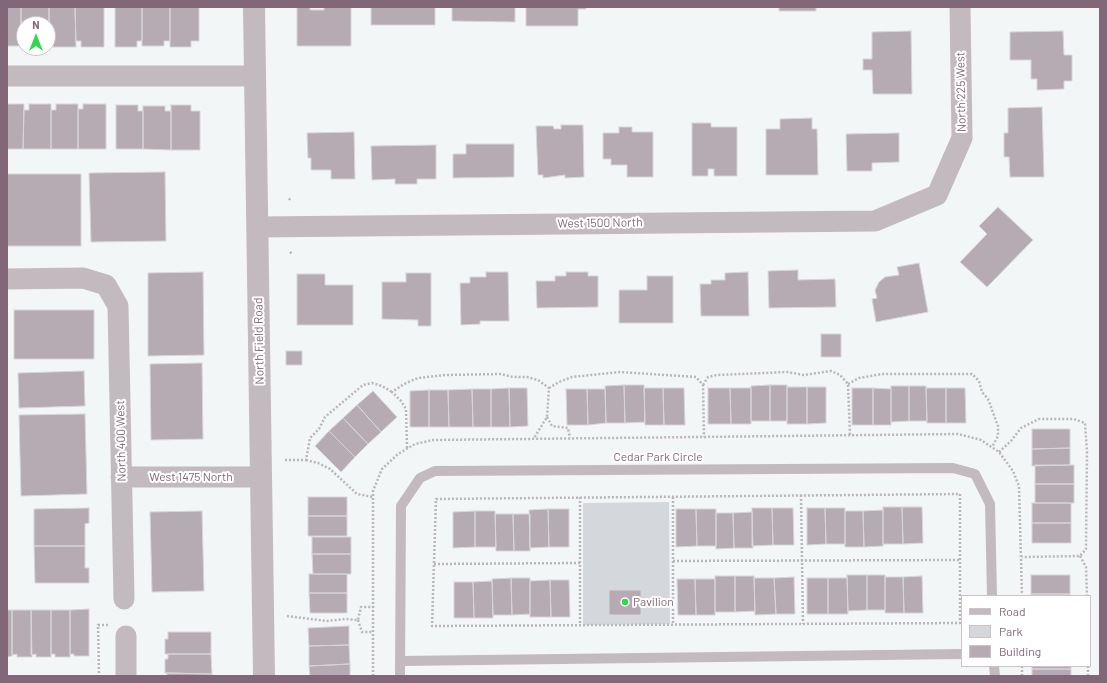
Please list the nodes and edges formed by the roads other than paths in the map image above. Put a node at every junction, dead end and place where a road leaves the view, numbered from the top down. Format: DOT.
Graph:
graph roads {
  1 [pos="254,7"];
  2 [pos="960,7"];
  3 [pos="7,76"];
  4 [pos="255,76"];
  5 [pos="937,195"];
  6 [pos="258,227"];
  7 [pos="7,280"];
  8 [pos="121,477"];
  9 [pos="261,477"];
  10 [pos="992,595"];
  11 [pos="124,599"];
  12 [pos="126,636"];
  13 [pos="961,654"];
  14 [pos="400,661"];
  15 [pos="126,676"];
  16 [pos="264,676"];
  17 [pos="400,676"];
  1 -- 4 [label="street, North Field Road"];
  2 -- 5 [label="street, North 225 West"];
  3 -- 4 [label="street"];
  4 -- 6 [label="street, North Field Road"];
  5 -- 6 [label="street, West 1500 North"];
  6 -- 9 [label="street, North Field Road"];
  7 -- 8 [label="street, North 400 West"];
  8 -- 9 [label="street, West 1475 North"];
  8 -- 11 [label="street, North 400 West"];
  9 -- 16 [label="street, North Field Road"];
  10 -- 14 [label="lane, Cedar Park Circle"];
  12 -- 15 [label="street"];
  13 -- 14 [label="lane"];
  14 -- 17 [label="lane, Cedar Park Circle"];
}
